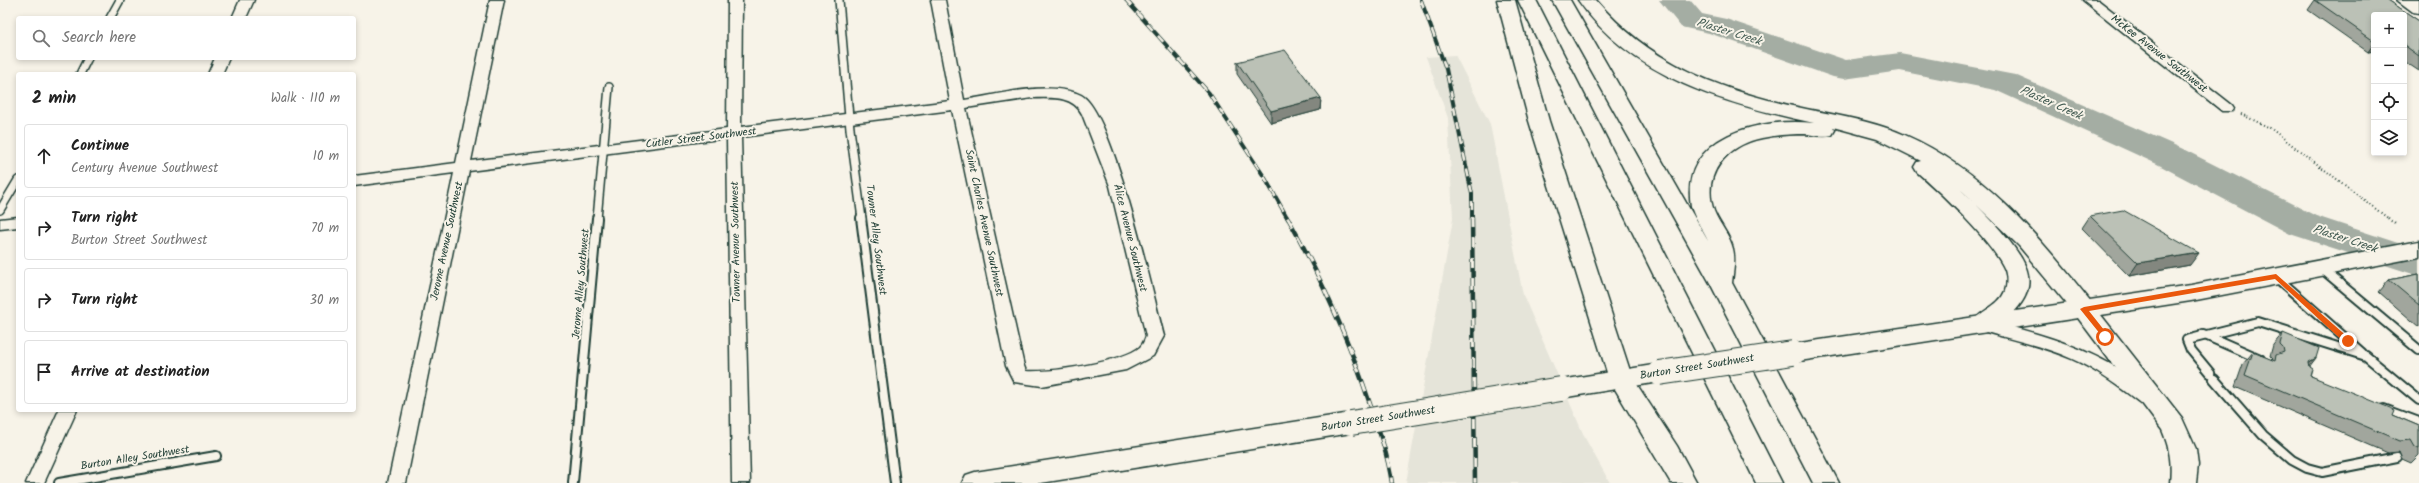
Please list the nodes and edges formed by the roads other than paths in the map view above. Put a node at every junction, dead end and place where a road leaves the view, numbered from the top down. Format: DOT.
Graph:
graph roads {
  1 [pos="120,0"];
  2 [pos="247,0"];
  3 [pos="497,0"];
  4 [pos="735,0"];
  5 [pos="839,0"];
  6 [pos="938,0"];
  7 [pos="1506,0"];
  8 [pos="1527,0"];
  9 [pos="1561,0"];
  10 [pos="1587,0"];
  11 [pos="2090,0"];
  12 [pos="2406,0"];
  13 [pos="2419,8"];
  14 [pos="111,16"];
  15 [pos="240,16"];
  16 [pos="87,60"];
  17 [pos="221,60"];
  18 [pos="81,72"];
  19 [pos="216,72"];
  20 [pos="610,87"];
  21 [pos="1049,93"];
  22 [pos="958,105"];
  23 [pos="2227,108"];
  24 [pos="849,119"];
  25 [pos="734,134"];
  26 [pos="603,150"];
  27 [pos="462,167"];
  28 [pos="356,181"];
  29 [pos="16,183"];
  30 [pos="0,210"];
  31 [pos="16,222"];
  32 [pos="0,224"];
  33 [pos="2417,249"];
  34 [pos="2320,267"];
  35 [pos="2276,277"];
  36 [pos="1721,283"];
  37 [pos="2084,309"];
  38 [pos="1982,326"];
  39 [pos="2203,334"];
  40 [pos="2419,350"];
  41 [pos="2366,356"];
  42 [pos="2268,362"];
  43 [pos="1089,372"];
  44 [pos="1621,379"];
  45 [pos="2419,400"];
  46 [pos="2376,405"];
  47 [pos="2164,410"];
  48 [pos="67,412"];
  49 [pos="2419,422"];
  50 [pos="216,456"];
  51 [pos="2397,457"];
  52 [pos="35,483"];
  53 [pos="59,483"];
  54 [pos="397,483"];
  55 [pos="573,483"];
  56 [pos="741,483"];
  57 [pos="895,483"];
  58 [pos="975,483"];
  59 [pos="1684,483"];
  60 [pos="1769,483"];
  61 [pos="1826,483"];
  62 [pos="2183,483"];
  1 -- 14 [label="lane"];
  2 -- 15 [label="street"];
  3 -- 27 [label="street, Jerome Avenue Southwest"];
  4 -- 25 [label="street, Towner Avenue Southwest"];
  5 -- 24 [label="lane, Towner Alley Southwest"];
  6 -- 22 [label="street, Saint Charles Avenue Southwest"];
  7 -- 44 [label="main road"];
  8 -- 60 [label="main road"];
  9 -- 36 [label="main road"];
  10 -- 37 [label="main road"];
  11 -- 23 [label="street, McKee Avenue Southwest"];
  12 -- 13 [label="main road"];
  16 -- 18 [label="lane"];
  17 -- 19 [label="street"];
  20 -- 26 [label="lane, Jerome Alley Southwest"];
  21 -- 22 [label="street, Cutler Street Southwest"];
  21 -- 43 [label="street, Alice Avenue Southwest"];
  22 -- 24 [label="street, Cutler Street Southwest"];
  22 -- 43 [label="street, Saint Charles Avenue Southwest"];
  24 -- 25 [label="street, Cutler Street Southwest"];
  24 -- 57 [label="lane, Towner Alley Southwest"];
  25 -- 26 [label="street, Cutler Street Southwest"];
  25 -- 56 [label="street, Towner Avenue Southwest"];
  26 -- 27 [label="street, Cutler Street Southwest"];
  26 -- 55 [label="lane, Jerome Alley Southwest"];
  27 -- 28 [label="street, Cutler Street Southwest"];
  27 -- 54 [label="street, Jerome Avenue Southwest"];
  29 -- 30 [label="lane"];
  31 -- 32 [label="street"];
  33 -- 34 [label="main road, Burton Street Southwest"];
  34 -- 35 [label="main road, Burton Street Southwest"];
  34 -- 40 [label="lane"];
  35 -- 37 [label="main road, Burton Street Southwest"];
  35 -- 41 [label="lane"];
  36 -- 38 [label="main road"];
  36 -- 61 [label="main road"];
  37 -- 38 [label="main road, Burton Street Southwest"];
  37 -- 47 [label="main road"];
  38 -- 44 [label="main road, Burton Street Southwest, bridge"];
  38 -- 47 [label="street"];
  39 -- 41 [label="lane"];
  39 -- 42 [label="lane"];
  39 -- 51 [label="lane"];
  41 -- 45 [label="lane"];
  44 -- 58 [label="main road, Burton Street Southwest, bridge"];
  44 -- 59 [label="main road"];
  46 -- 49 [label="lane"];
  47 -- 62 [label="main road"];
  48 -- 52 [label="street"];
  50 -- 53 [label="lane, Burton Alley Southwest"];
}
